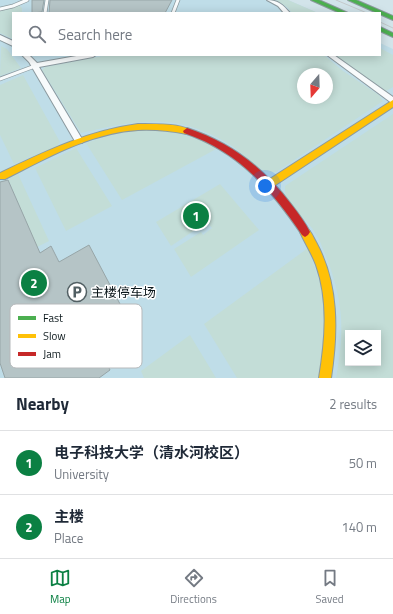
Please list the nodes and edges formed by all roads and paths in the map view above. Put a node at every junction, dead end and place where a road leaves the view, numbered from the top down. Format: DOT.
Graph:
graph roads {
  1 [pos="27,0"];
  2 [pos="47,0"];
  3 [pos="178,0"];
  4 [pos="270,0"];
  5 [pos="314,0"];
  6 [pos="351,0"];
  7 [pos="363,2"];
  8 [pos="0,9"];
  9 [pos="45,12"];
  10 [pos="173,12"];
  11 [pos="286,12"];
  12 [pos="343,12"];
  13 [pos="393,18"];
  14 [pos="381,29"];
  15 [pos="393,35"];
  16 [pos="0,37"];
  17 [pos="12,43"];
  18 [pos="26,56"];
  19 [pos="88,56"];
  20 [pos="331,56"];
  21 [pos="35,66"];
  22 [pos="0,79"];
  23 [pos="393,102"];
  24 [pos="79,141"];
  25 [pos="2,176"];
  26 [pos="268,185"];
  27 [pos="325,378"];
  1 -- 8 [label="lane"];
  2 -- 9 [label="lane"];
  3 -- 10 [label="lane"];
  4 -- 11 [label="street"];
  5 -- 12 [label="street"];
  6 -- 7 [label="street"];
  7 -- 13 [label="street"];
  14 -- 15 [label="street"];
  16 -- 17 [label="street"];
  18 -- 21 [label="street"];
  19 -- 21 [label="street"];
  20 -- 23 [label="street"];
  21 -- 22 [label="lane"];
  21 -- 24 [label="street"];
  23 -- 26 [label="street"];
  24 -- 25 [label="street"];
  24 -- 26 [label="street"];
  26 -- 27 [label="street"];
}
